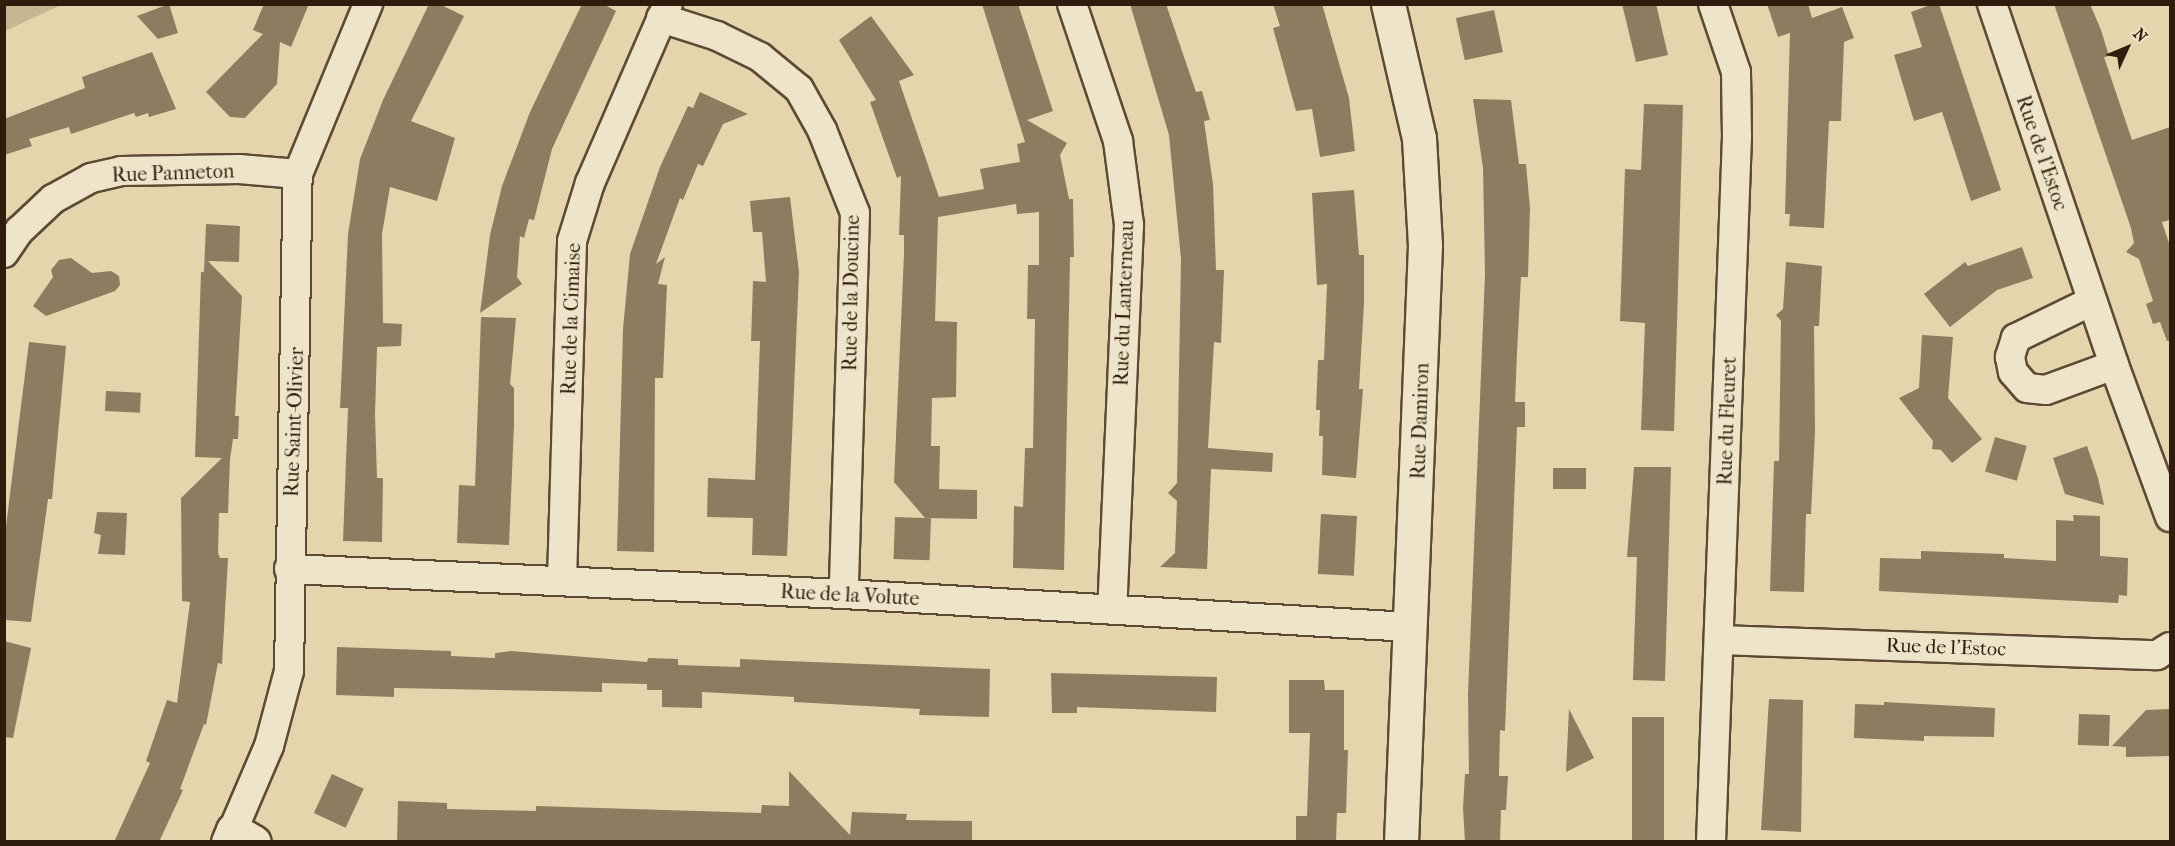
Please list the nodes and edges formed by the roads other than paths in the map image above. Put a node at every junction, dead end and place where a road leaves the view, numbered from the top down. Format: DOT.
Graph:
graph roads {
  1 [pos="369,4"];
  2 [pos="1072,4"];
  3 [pos="1388,4"];
  4 [pos="1713,4"];
  5 [pos="1992,4"];
  6 [pos="664,11"];
  7 [pos="298,174"];
  8 [pos="4,253"];
  9 [pos="2092,301"];
  10 [pos="2114,365"];
  11 [pos="2170,518"];
  12 [pos="289,569"];
  13 [pos="562,580"];
  14 [pos="844,594"];
  15 [pos="1112,610"];
  16 [pos="1410,627"];
  17 [pos="1719,640"];
  18 [pos="2170,647"];
  19 [pos="238,838"];
  20 [pos="1401,842"];
  21 [pos="1711,842"];
  1 -- 7 [label="street, Rue Saint-Olivier"];
  2 -- 15 [label="street, Rue du Lanterneau"];
  3 -- 16 [label="street, Rue Damiron"];
  4 -- 17 [label="street, Rue du Fleuret"];
  5 -- 9 [label="street, Rue de l'Estoc"];
  6 -- 13 [label="street, Rue de la Cimaise"];
  6 -- 14 [label="street, Rue de la Doucine"];
  7 -- 8 [label="street, Rue Panneton"];
  7 -- 12 [label="street, Rue Saint-Olivier"];
  9 -- 10 [label="street, Rue de l'Estoc"];
  9 -- 10 [label="street"];
  10 -- 11 [label="street, Rue de l'Estoc"];
  12 -- 13 [label="street, Rue de la Volute"];
  12 -- 19 [label="street, Rue Saint-Olivier"];
  13 -- 14 [label="street, Rue de la Volute"];
  14 -- 15 [label="street, Rue de la Volute"];
  15 -- 16 [label="street, Rue de la Volute"];
  16 -- 20 [label="street, Rue Damiron"];
  17 -- 18 [label="street, Rue de l'Estoc"];
  17 -- 21 [label="street, Rue du Fleuret"];
}
